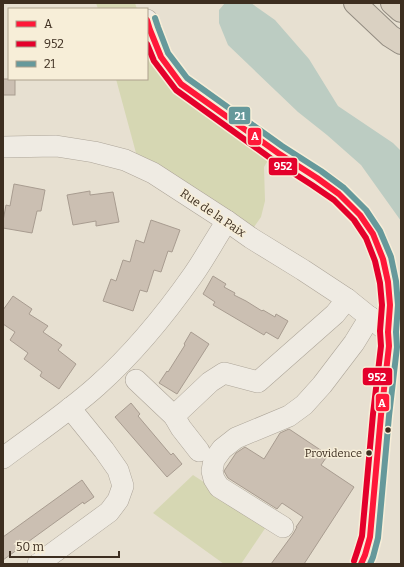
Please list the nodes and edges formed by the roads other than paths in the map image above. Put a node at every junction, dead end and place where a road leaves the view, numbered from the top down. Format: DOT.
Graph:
graph roads {
  1 [pos="355,3"];
  2 [pos="392,3"];
  3 [pos="401,11"];
  4 [pos="148,23"];
  5 [pos="397,41"];
  6 [pos="3,147"];
  7 [pos="227,221"];
  8 [pos="347,299"];
  9 [pos="370,317"];
  10 [pos="394,336"];
  11 [pos="136,380"];
  12 [pos="70,408"];
  13 [pos="174,416"];
  14 [pos="199,451"];
  15 [pos="3,458"];
  16 [pos="283,527"];
  17 [pos="38,564"];
  18 [pos="361,564"];
  1 -- 5 [label="highway"];
  2 -- 3 [label="highway"];
  4 -- 10 [label="street"];
  6 -- 7 [label="street, Rue de la Paix"];
  7 -- 8 [label="street, Rue de la Paix"];
  7 -- 12 [label="street"];
  8 -- 9 [label="street, Rue de la Paix"];
  8 -- 13 [label="street"];
  9 -- 10 [label="street, Rue de la Paix"];
  9 -- 16 [label="street"];
  10 -- 18 [label="street"];
  11 -- 13 [label="street"];
  12 -- 15 [label="street"];
  12 -- 17 [label="street"];
  13 -- 14 [label="street"];
}
